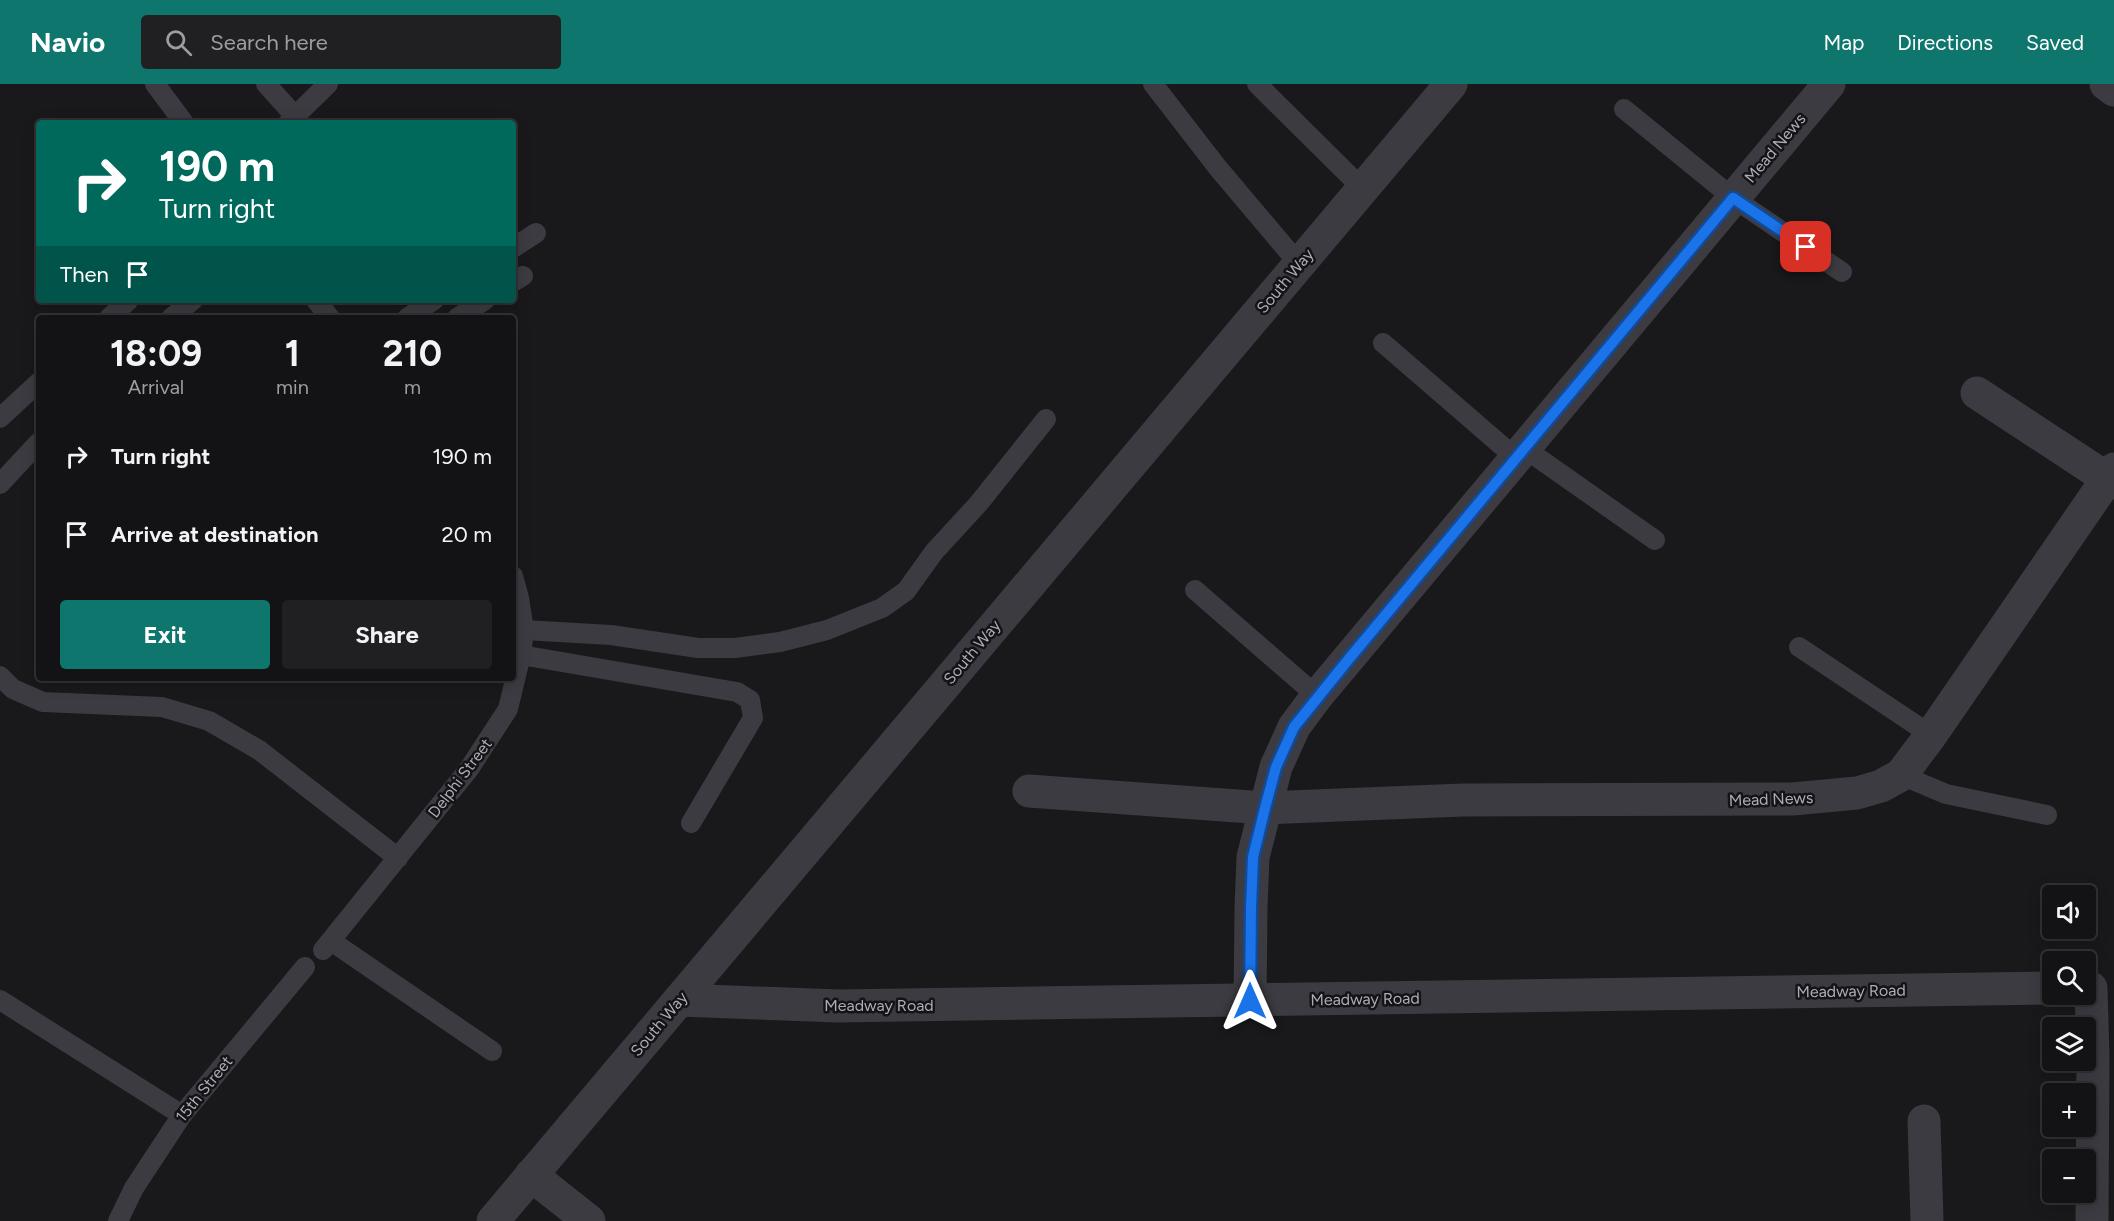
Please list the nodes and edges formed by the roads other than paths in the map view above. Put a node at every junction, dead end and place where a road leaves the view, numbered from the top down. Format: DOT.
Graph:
graph roads {
  1 [pos="155,84"];
  2 [pos="266,84"];
  3 [pos="328,84"];
  4 [pos="1153,84"];
  5 [pos="1257,84"];
  6 [pos="1451,84"];
  7 [pos="1829,84"];
  8 [pos="2106,84"];
  9 [pos="2114,90"];
  10 [pos="1623,109"];
  11 [pos="182,120"];
  12 [pos="291,120"];
  13 [pos="1363,189"];
  14 [pos="1733,198"];
  15 [pos="536,233"];
  16 [pos="516,246"];
  17 [pos="1299,264"];
  18 [pos="1842,272"];
  19 [pos="126,303"];
  20 [pos="189,303"];
  21 [pos="318,303"];
  22 [pos="430,303"];
  23 [pos="480,303"];
  24 [pos="113,315"];
  25 [pos="175,315"];
  26 [pos="328,315"];
  27 [pos="412,315"];
  28 [pos="462,315"];
  29 [pos="1383,343"];
  30 [pos="36,385"];
  31 [pos="1977,393"];
  32 [pos="0,418"];
  33 [pos="1046,419"];
  34 [pos="36,445"];
  35 [pos="1520,453"];
  36 [pos="2112,477"];
  37 [pos="0,484"];
  38 [pos="1655,540"];
  39 [pos="516,587"];
  40 [pos="1195,590"];
  41 [pos="524,630"];
  42 [pos="1799,647"];
  43 [pos="520,655"];
  44 [pos="516,673"];
  45 [pos="0,676"];
  46 [pos="514,681"];
  47 [pos="1317,696"];
  48 [pos="1931,735"];
  49 [pos="1901,775"];
  50 [pos="1029,791"];
  51 [pos="1265,808"];
  52 [pos="2047,815"];
  53 [pos="690,823"];
  54 [pos="398,858"];
  55 [pos="305,967"];
  56 [pos="2042,988"];
  57 [pos="2097,988"];
  58 [pos="0,1000"];
  59 [pos="679,1000"];
  60 [pos="1250,1001"];
  61 [pos="492,1051"];
  62 [pos="182,1115"];
  63 [pos="1924,1121"];
  64 [pos="2103,1138"];
  65 [pos="531,1175"];
  66 [pos="118,1221"];
  67 [pos="493,1221"];
  68 [pos="589,1221"];
  69 [pos="1927,1221"];
  70 [pos="2092,1221"];
  1 -- 11 [label="lane"];
  2 -- 12 [label="lane"];
  3 -- 12 [label="lane"];
  4 -- 17 [label="lane"];
  5 -- 13 [label="lane"];
  6 -- 13 [label="street, South Way"];
  7 -- 14 [label="street, Mead News"];
  8 -- 9 [label="street"];
  10 -- 14 [label="lane"];
  13 -- 17 [label="street, South Way"];
  14 -- 18 [label="lane"];
  14 -- 35 [label="street, Mead News"];
  15 -- 16 [label="lane"];
  17 -- 59 [label="street, South Way"];
  19 -- 24 [label="lane"];
  20 -- 25 [label="lane"];
  21 -- 26 [label="lane"];
  22 -- 27 [label="lane"];
  23 -- 28 [label="lane"];
  29 -- 35 [label="lane"];
  30 -- 32 [label="lane"];
  31 -- 36 [label="street"];
  33 -- 41 [label="lane"];
  34 -- 37 [label="lane"];
  35 -- 38 [label="lane"];
  35 -- 47 [label="street, Mead News"];
  36 -- 48 [label="street, Mead News"];
  39 -- 41 [label="lane, Delphi Street"];
  40 -- 47 [label="lane"];
  41 -- 43 [label="lane, Delphi Street"];
  42 -- 48 [label="lane"];
  43 -- 44 [label="lane, Delphi Street"];
  43 -- 53 [label="lane"];
  45 -- 54 [label="lane"];
  46 -- 54 [label="lane, Delphi Street"];
  47 -- 51 [label="street, Mead News"];
  48 -- 49 [label="street, Mead News"];
  49 -- 51 [label="street, Mead News"];
  49 -- 52 [label="lane"];
  50 -- 51 [label="street"];
  51 -- 60 [label="street, Mead News"];
  54 -- 61 [label="lane, Delphi Street"];
  55 -- 62 [label="lane, 15th Street"];
  56 -- 60 [label="street, Meadway Road"];
  57 -- 64 [label="street"];
  58 -- 62 [label="lane"];
  59 -- 60 [label="street, Meadway Road"];
  59 -- 65 [label="street, South Way"];
  62 -- 66 [label="lane, 15th Street"];
  63 -- 69 [label="street"];
  64 -- 70 [label="street"];
  65 -- 67 [label="street, South Way"];
  65 -- 68 [label="street"];
}
